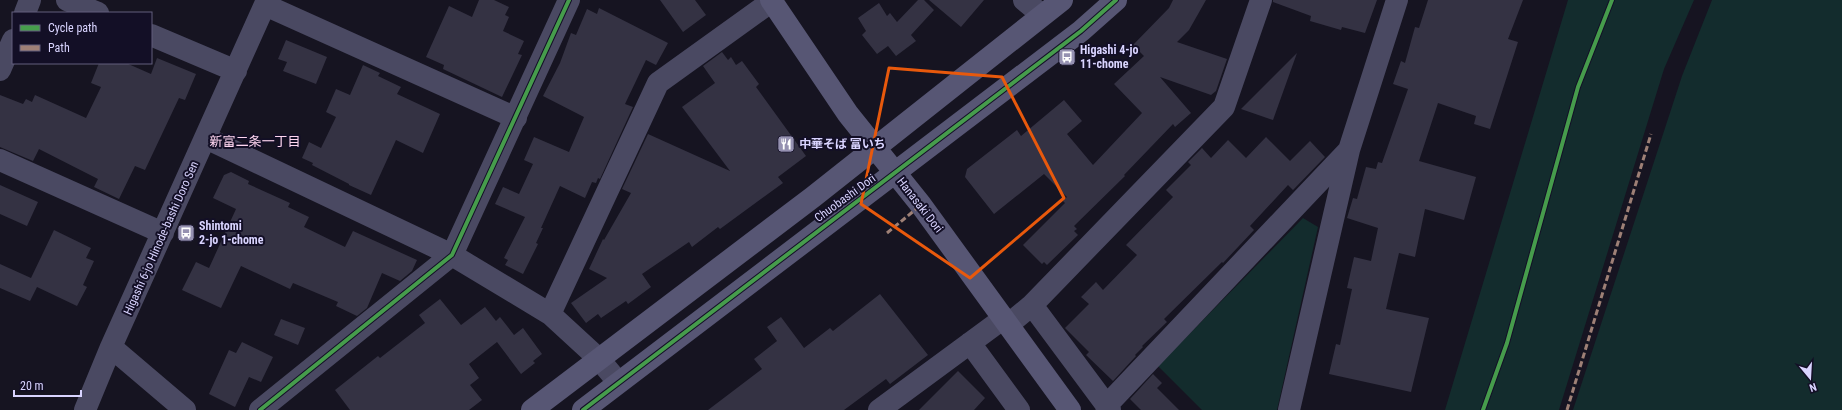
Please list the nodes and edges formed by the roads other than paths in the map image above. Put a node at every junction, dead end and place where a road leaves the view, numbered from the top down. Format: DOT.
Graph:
graph roads {
  1 [pos="30,0"];
  2 [pos="67,0"];
  3 [pos="569,0"];
  4 [pos="771,0"];
  5 [pos="1024,0"];
  6 [pos="1062,0"];
  7 [pos="1116,0"];
  8 [pos="1261,0"];
  9 [pos="1397,0"];
  10 [pos="266,2"];
  11 [pos="25,12"];
  12 [pos="96,12"];
  13 [pos="1042,15"];
  14 [pos="152,35"];
  15 [pos="12,42"];
  16 [pos="0,70"];
  17 [pos="236,71"];
  18 [pos="516,118"];
  19 [pos="206,138"];
  20 [pos="875,148"];
  21 [pos="1349,150"];
  22 [pos="0,160"];
  23 [pos="896,173"];
  24 [pos="163,233"];
  25 [pos="452,255"];
  26 [pos="1032,305"];
  27 [pos="550,314"];
  28 [pos="1006,321"];
  29 [pos="970,343"];
  30 [pos="111,347"];
  31 [pos="599,359"];
  32 [pos="618,382"];
  33 [pos="1108,408"];
  34 [pos="85,410"];
  35 [pos="185,410"];
  36 [pos="260,410"];
  37 [pos="532,410"];
  38 [pos="583,410"];
  39 [pos="879,410"];
  40 [pos="1020,410"];
  41 [pos="1070,410"];
  42 [pos="1289,410"];
  1 -- 11 [label="street"];
  2 -- 12 [label="street"];
  3 -- 18 [label="street"];
  4 -- 20 [label="street, Hanasaki Dori"];
  4 -- 27 [label="street"];
  5 -- 13 [label="street"];
  6 -- 13 [label="street, Chuobashi Dori"];
  7 -- 23 [label="street, Chuobashi Dori"];
  8 -- 26 [label="street"];
  9 -- 21 [label="street"];
  10 -- 17 [label="street, Higashi 6-jo Hinode-bashi Doro Sen"];
  10 -- 18 [label="street"];
  13 -- 20 [label="street, Chuobashi Dori"];
  14 -- 17 [label="street"];
  15 -- 16 [label="street"];
  17 -- 19 [label="street, Higashi 6-jo Hinode-bashi Doro Sen"];
  18 -- 25 [label="street"];
  19 -- 24 [label="street, Higashi 6-jo Hinode-bashi Doro Sen"];
  19 -- 25 [label="street"];
  20 -- 23 [label="street, Hanasaki Dori"];
  20 -- 31 [label="street, Chuobashi Dori"];
  21 -- 33 [label="street"];
  21 -- 42 [label="street"];
  22 -- 24 [label="street"];
  23 -- 28 [label="street, Hanasaki Dori"];
  23 -- 32 [label="street, Chuobashi Dori"];
  24 -- 30 [label="street, Higashi 6-jo Hinode-bashi Doro Sen"];
  25 -- 27 [label="street"];
  25 -- 36 [label="street"];
  26 -- 28 [label="street"];
  26 -- 33 [label="street"];
  27 -- 31 [label="street"];
  28 -- 29 [label="street"];
  28 -- 41 [label="street, Hanasaki Dori"];
  29 -- 39 [label="street"];
  29 -- 40 [label="street"];
  30 -- 34 [label="street, Higashi 6-jo Hinode-bashi Doro Sen"];
  30 -- 35 [label="street"];
  31 -- 32 [label="street"];
  31 -- 37 [label="street, Chuobashi Dori"];
  32 -- 38 [label="street, Chuobashi Dori"];
}
